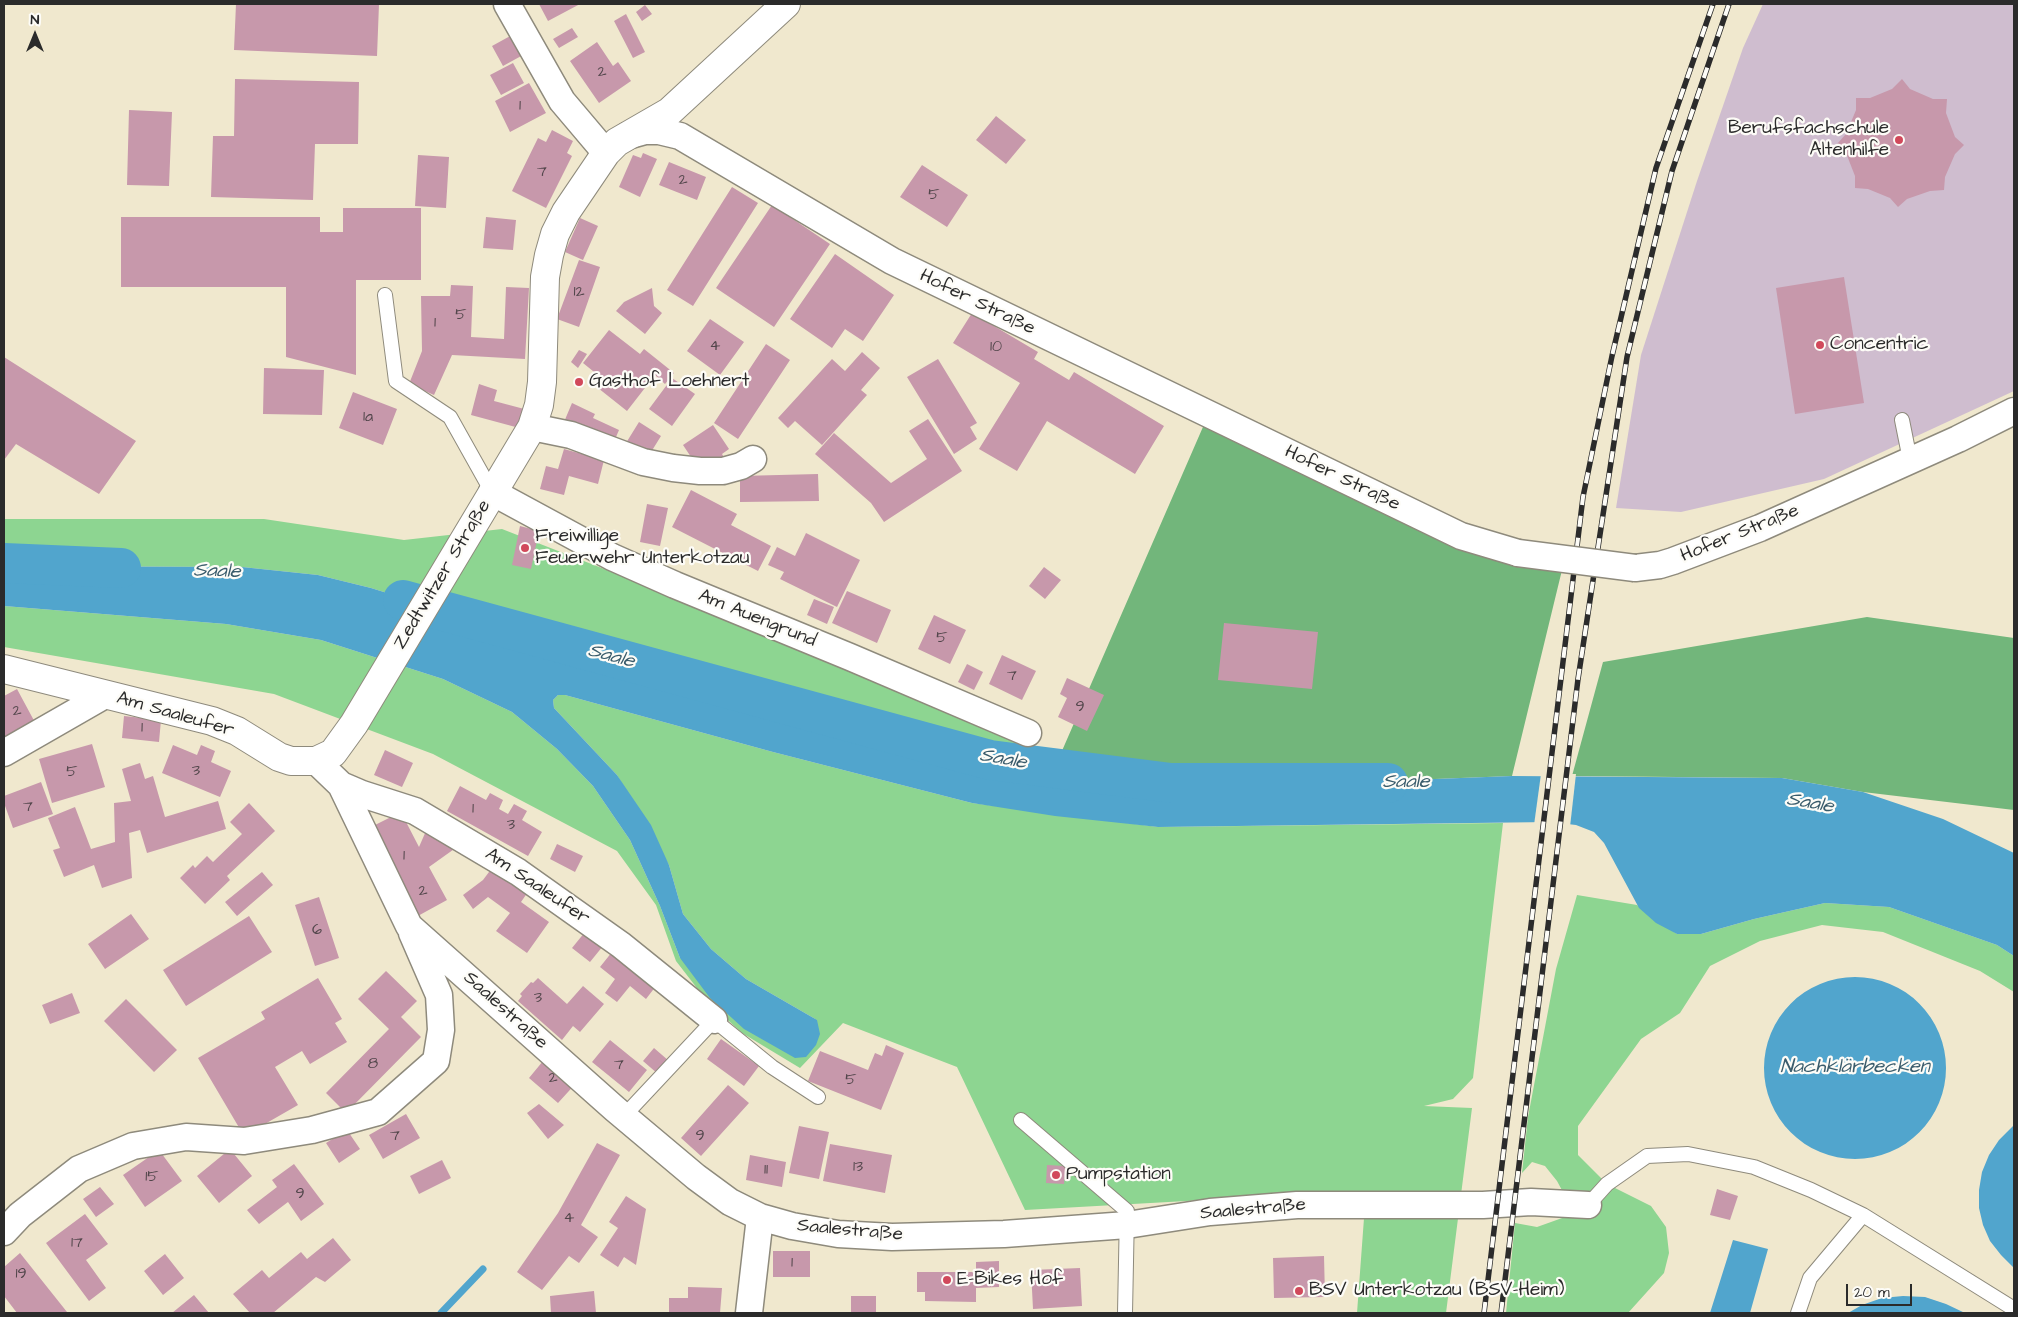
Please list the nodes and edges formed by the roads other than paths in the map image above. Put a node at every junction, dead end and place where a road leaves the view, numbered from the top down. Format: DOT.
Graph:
graph roads {
  1 [pos="507,4"];
  2 [pos="786,4"];
  3 [pos="685,97"];
  4 [pos="627,136"];
  5 [pos="702,149"];
  6 [pos="606,153"];
  7 [pos="385,295"];
  8 [pos="2014,411"];
  9 [pos="1902,420"];
  10 [pos="532,427"];
  11 [pos="753,458"];
  12 [pos="1910,460"];
  13 [pos="492,492"];
  14 [pos="4,669"];
  15 [pos="105,695"];
  16 [pos="1028,733"];
  17 [pos="4,753"];
  18 [pos="316,761"];
  19 [pos="341,785"];
  20 [pos="409,926"];
  21 [pos="714,1020"];
  22 [pos="818,1097"];
  23 [pos="624,1116"];
  24 [pos="1021,1120"];
  25 [pos="1588,1205"];
  26 [pos="1862,1215"];
  27 [pos="760,1217"];
  28 [pos="1127,1225"];
  29 [pos="4,1232"];
  30 [pos="2014,1309"];
  31 [pos="749,1313"];
  32 [pos="1125,1313"];
  33 [pos="1798,1313"];
  1 -- 6 [label="street"];
  2 -- 3 [label="street, Zedtwitzer Straße"];
  3 -- 4 [label="street, Zedtwitzer Straße"];
  3 -- 5 [label="street, Hofer Straße"];
  4 -- 5 [label="street, Hofer Straße"];
  4 -- 6 [label="street, Zedtwitzer Straße"];
  5 -- 12 [label="street, Hofer Straße, bridge"];
  6 -- 10 [label="street, Zedtwitzer Straße"];
  7 -- 13 [label="lane"];
  8 -- 12 [label="street, Hofer Straße"];
  9 -- 12 [label="lane"];
  10 -- 11 [label="street"];
  10 -- 13 [label="street, Zedtwitzer Straße"];
  13 -- 16 [label="street, Am Auengrund"];
  13 -- 18 [label="street, Zedtwitzer Straße"];
  14 -- 15 [label="street, Am Saaleufer"];
  15 -- 17 [label="street"];
  15 -- 18 [label="street, Am Saaleufer"];
  18 -- 19 [label="street, Saalestraße"];
  19 -- 20 [label="street, Saalestraße"];
  19 -- 21 [label="street, Am Saaleufer"];
  20 -- 23 [label="street, Saalestraße"];
  20 -- 29 [label="street"];
  21 -- 22 [label="lane, Am Saaleufer"];
  21 -- 23 [label="lane"];
  23 -- 27 [label="street, Saalestraße"];
  24 -- 28 [label="lane"];
  25 -- 26 [label="lane"];
  25 -- 28 [label="street, Saalestraße"];
  26 -- 30 [label="lane"];
  26 -- 33 [label="lane"];
  27 -- 28 [label="street, Saalestraße"];
  27 -- 31 [label="street"];
  28 -- 32 [label="lane"];
}
